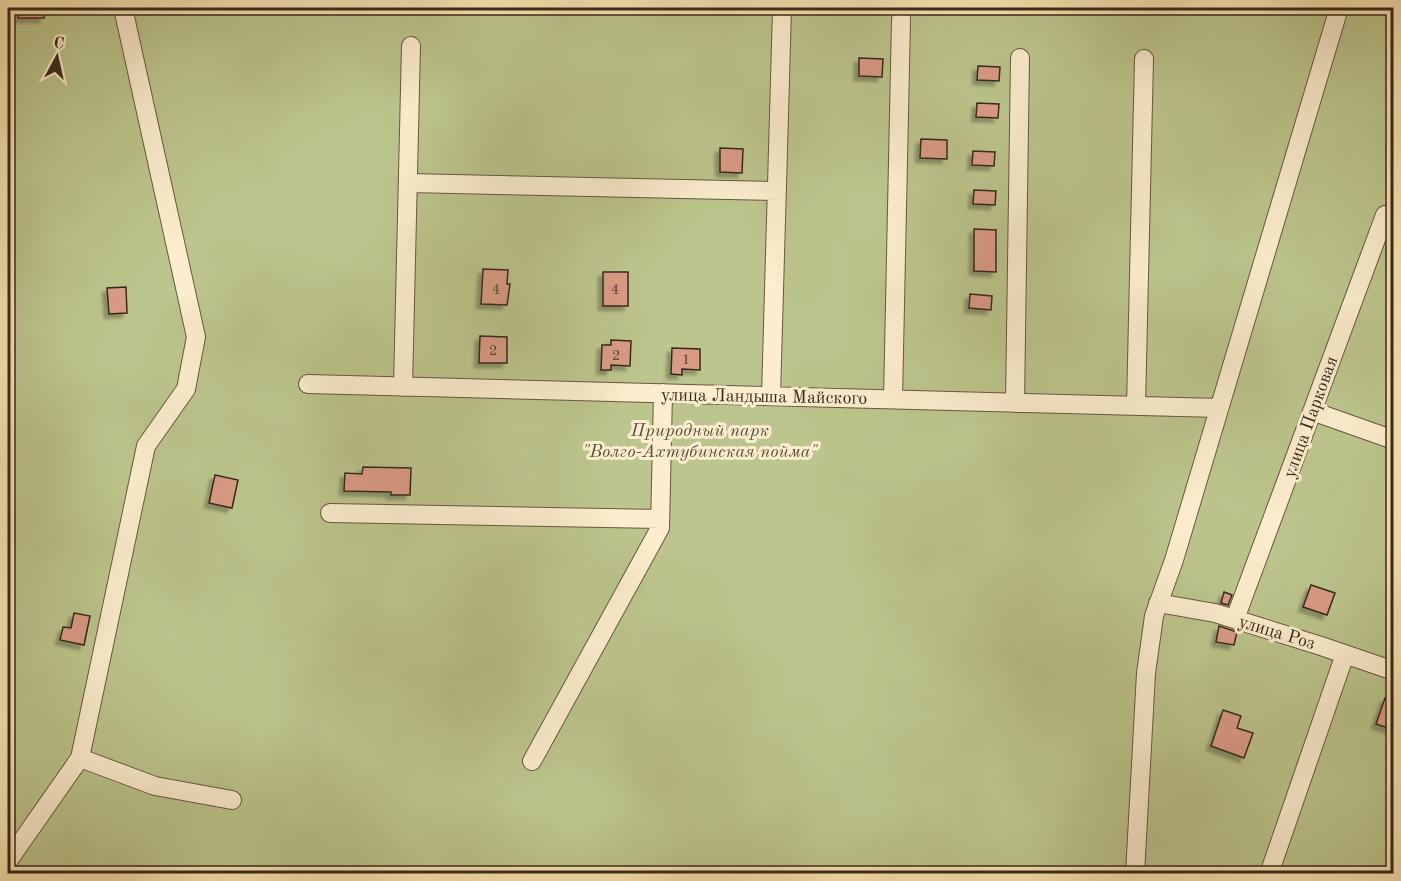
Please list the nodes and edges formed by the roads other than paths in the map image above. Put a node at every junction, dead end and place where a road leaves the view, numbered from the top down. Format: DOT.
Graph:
graph roads {
  1 [pos="123,8"];
  2 [pos="1339,8"];
  3 [pos="782,9"];
  4 [pos="901,19"];
  5 [pos="411,46"];
  6 [pos="1020,57"];
  7 [pos="1144,59"];
  8 [pos="408,183"];
  9 [pos="776,191"];
  10 [pos="1389,216"];
  11 [pos="308,384"];
  12 [pos="403,387"];
  13 [pos="663,393"];
  14 [pos="771,396"];
  15 [pos="893,399"];
  16 [pos="1015,403"];
  17 [pos="1136,406"];
  18 [pos="1219,408"];
  19 [pos="1312,411"];
  20 [pos="1394,440"];
  21 [pos="330,513"];
  22 [pos="660,519"];
  23 [pos="1158,603"];
  24 [pos="1235,619"];
  25 [pos="1345,654"];
  26 [pos="1394,671"];
  27 [pos="80,758"];
  28 [pos="532,761"];
  29 [pos="232,800"];
  30 [pos="8,861"];
  31 [pos="1136,873"];
  32 [pos="1269,873"];
  1 -- 27 [label="street"];
  2 -- 18 [label="street"];
  3 -- 9 [label="street"];
  4 -- 15 [label="street"];
  5 -- 8 [label="street"];
  6 -- 16 [label="street"];
  7 -- 17 [label="street"];
  8 -- 9 [label="street"];
  8 -- 12 [label="street"];
  9 -- 14 [label="street"];
  10 -- 19 [label="street, улица Парковая"];
  11 -- 12 [label="street, улица Ландыша Майского"];
  12 -- 13 [label="street, улица Ландыша Майского"];
  13 -- 14 [label="street, улица Ландыша Майского"];
  13 -- 22 [label="street"];
  14 -- 15 [label="street, улица Ландыша Майского"];
  15 -- 16 [label="street, улица Ландыша Майского"];
  16 -- 17 [label="street, улица Ландыша Майского"];
  17 -- 18 [label="street, улица Ландыша Майского"];
  18 -- 23 [label="street"];
  19 -- 20 [label="street"];
  19 -- 24 [label="street, улица Парковая"];
  21 -- 22 [label="street"];
  22 -- 28 [label="street"];
  23 -- 24 [label="street, улица Роз"];
  23 -- 31 [label="street"];
  24 -- 25 [label="street, улица Роз"];
  25 -- 26 [label="street, улица Роз"];
  25 -- 32 [label="street"];
  27 -- 29 [label="street"];
  27 -- 30 [label="street"];
}
